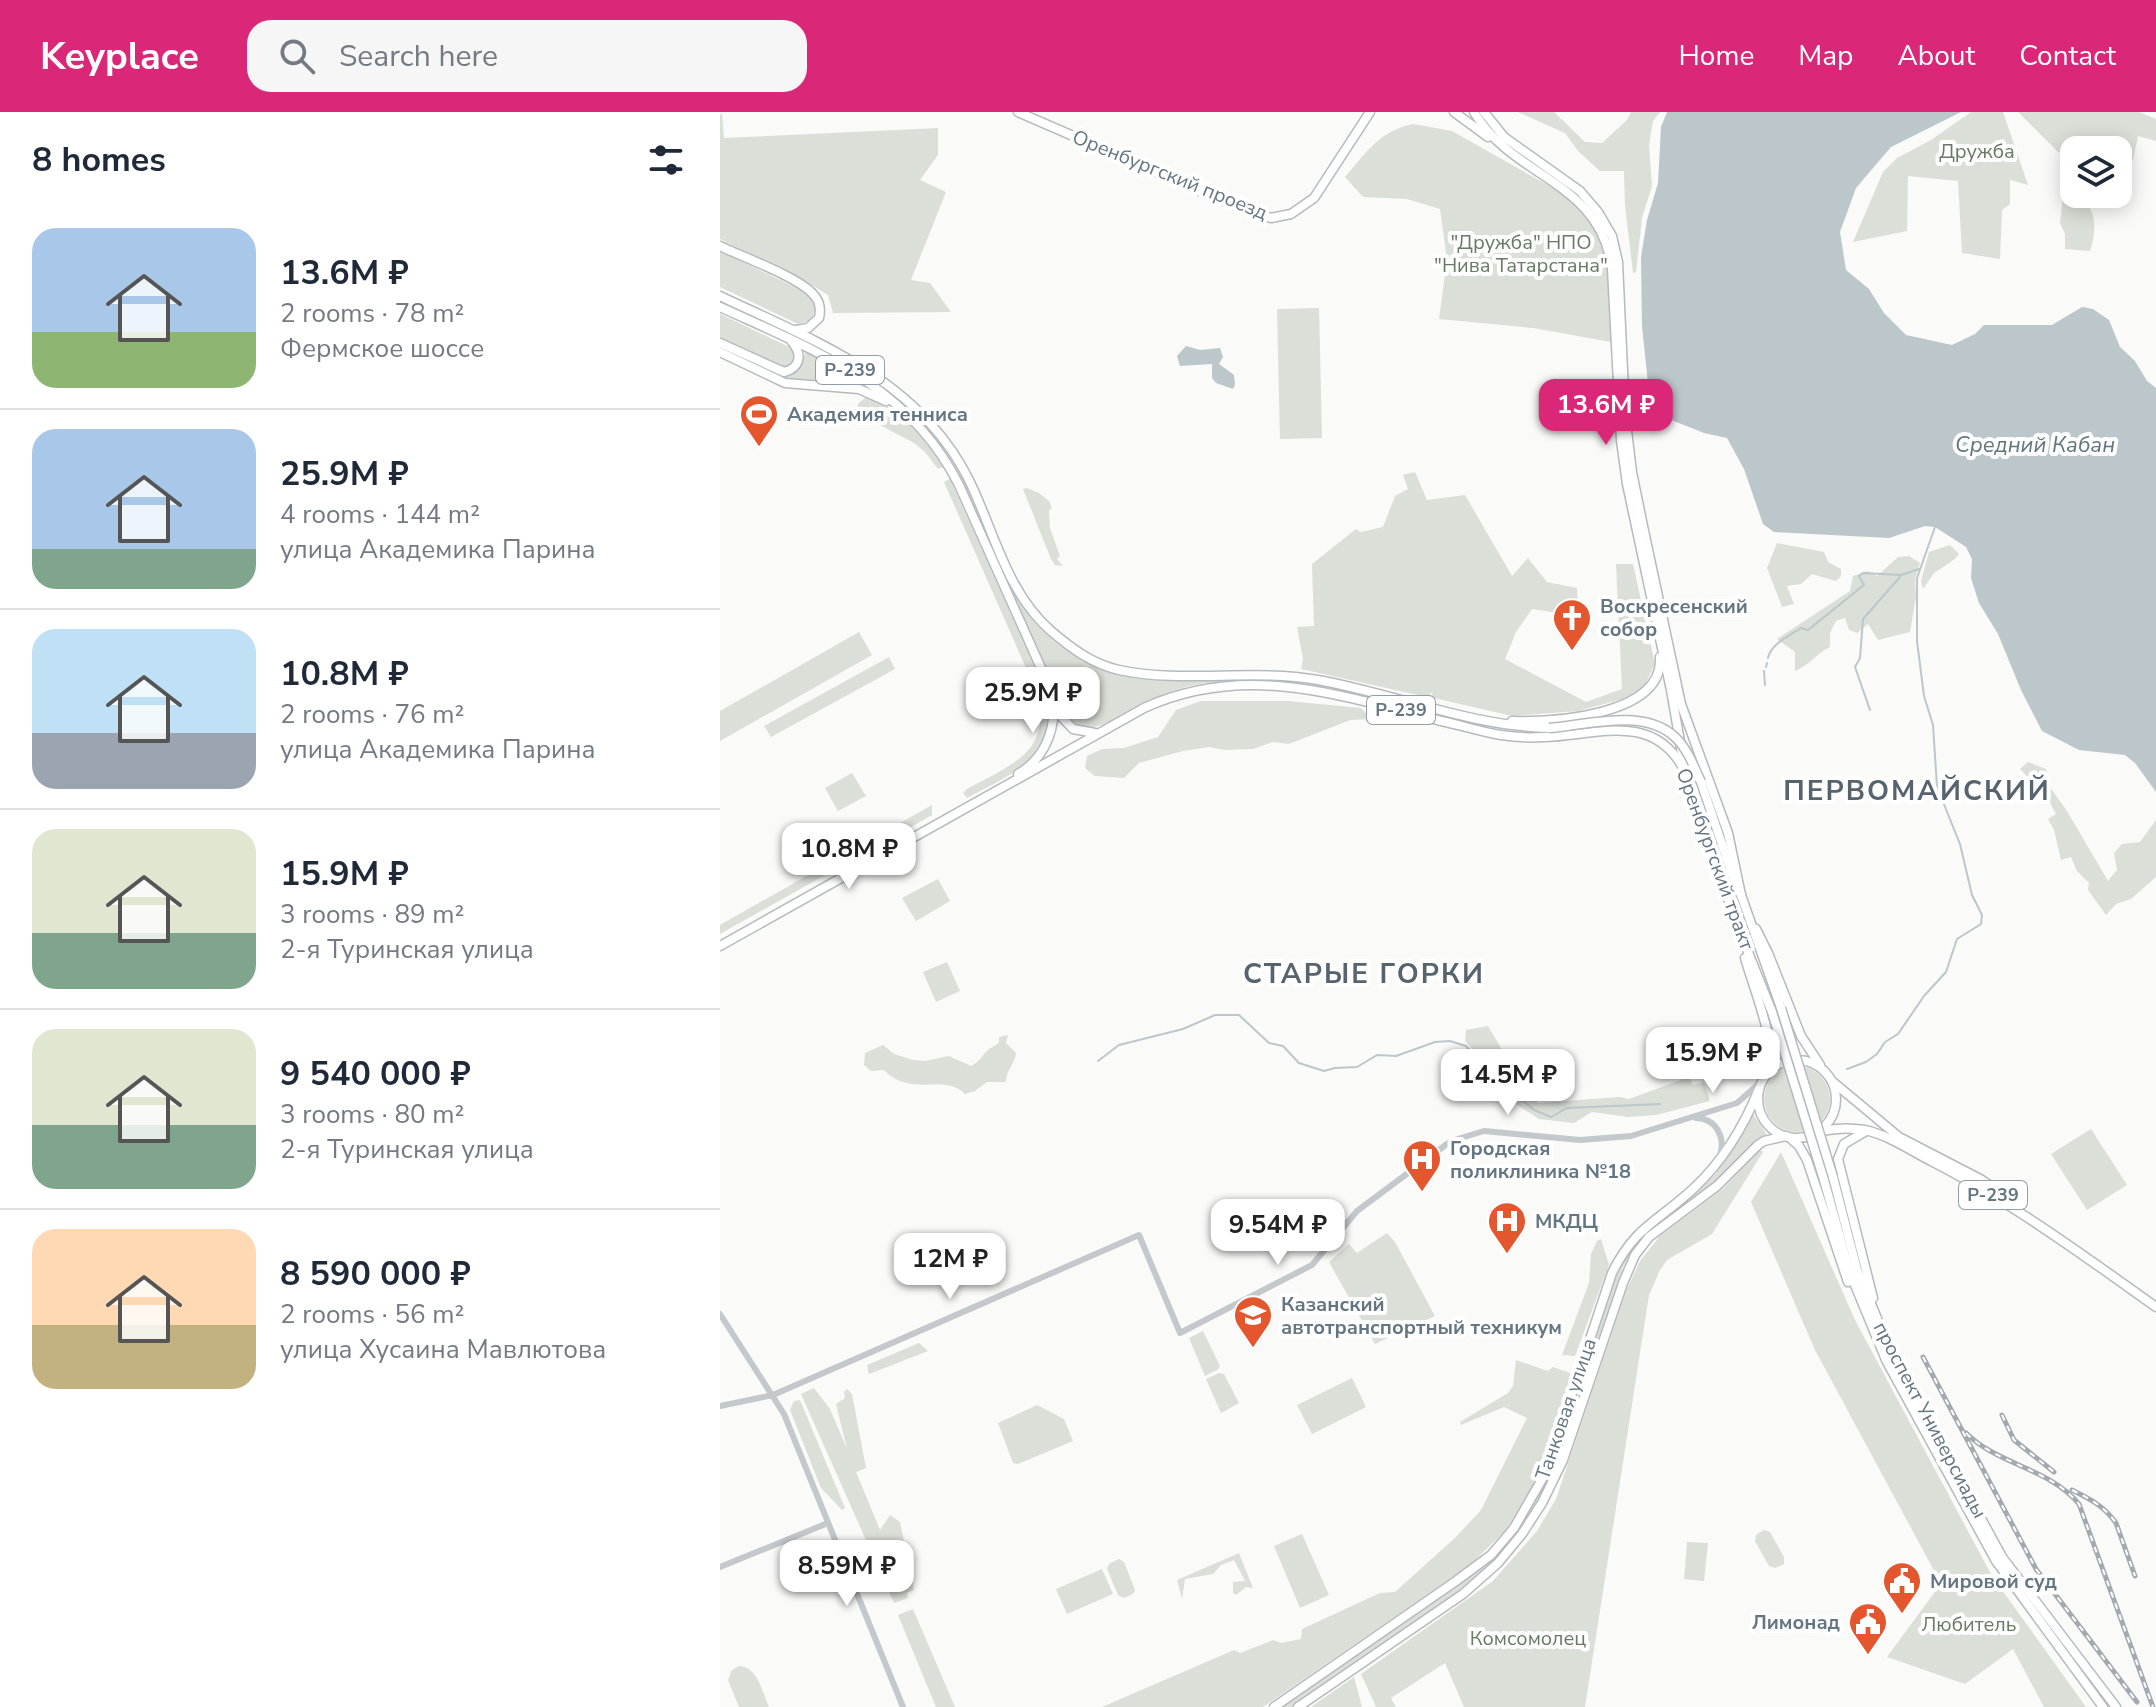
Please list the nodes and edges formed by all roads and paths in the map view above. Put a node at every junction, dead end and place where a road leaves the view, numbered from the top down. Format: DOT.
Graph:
graph roads {
  1 [pos="1018,112"];
  2 [pos="1370,112"];
  3 [pos="1472,112"];
  4 [pos="1484,112"];
  5 [pos="1457,114"];
  6 [pos="1496,141"];
  7 [pos="720,246"];
  8 [pos="720,296"];
  9 [pos="720,307"];
  10 [pos="786,327"];
  11 [pos="789,339"];
  12 [pos="720,343"];
  13 [pos="720,352"];
  14 [pos="905,411"];
  15 [pos="961,465"];
  16 [pos="951,468"];
  17 [pos="1659,641"];
  18 [pos="1054,705"];
  19 [pos="1484,720"];
  20 [pos="1098,732"];
  21 [pos="1688,782"];
  22 [pos="1741,895"];
  23 [pos="1751,921"];
  24 [pos="1736,922"];
  25 [pos="748,927"];
  26 [pos="720,940"];
  27 [pos="720,946"];
  28 [pos="1776,1010"];
  29 [pos="1822,1068"];
  30 [pos="1769,1071"];
  31 [pos="1833,1082"];
  32 [pos="1760,1085"];
  33 [pos="1677,1122"];
  34 [pos="1867,1131"];
  35 [pos="1811,1135"];
  36 [pos="1787,1136"];
  37 [pos="1714,1167"];
  38 [pos="1663,1212"];
  39 [pos="1670,1220"];
  40 [pos="2156,1305"];
  41 [pos="720,1314"];
  42 [pos="1875,1328"];
  43 [pos="773,1395"];
  44 [pos="720,1406"];
  45 [pos="828,1523"];
  46 [pos="720,1567"];
  47 [pos="903,1707"];
  48 [pos="1274,1707"];
  49 [pos="1298,1707"];
  50 [pos="2102,1707"];
  51 [pos="2116,1707"];
  1 -- 2 [label="main road, Оренбургский проезд"];
  3 -- 5 [label="main road"];
  3 -- 6 [label="main road"];
  4 -- 22 [label="main road"];
  5 -- 6 [label="main road"];
  6 -- 17 [label="main road"];
  7 -- 10 [label="main road"];
  8 -- 10 [label="main road, Оренбургский тракт / Р-239"];
  9 -- 11 [label="main road, Р-239"];
  10 -- 15 [label="main road, Оренбургский тракт / Р-239"];
  11 -- 12 [label="main road"];
  11 -- 14 [label="main road, Р-239"];
  13 -- 14 [label="main road"];
  14 -- 16 [label="main road, Р-239"];
  15 -- 16 [label="main road"];
  15 -- 19 [label="main road, Оренбургский тракт / Р-239"];
  16 -- 18 [label="main road, Р-239"];
  17 -- 19 [label="main road, Оренбургский тракт"];
  17 -- 21 [label="main road"];
  18 -- 20 [label="main road, Р-239"];
  18 -- 25 [label="main road"];
  19 -- 22 [label="main road, Оренбургский тракт / Р-239, bridge"];
  20 -- 21 [label="main road, Оренбургский тракт / Р-239"];
  20 -- 25 [label="main road, Оренбургский тракт"];
  21 -- 24 [label="main road, Оренбургский тракт / Р-239"];
  22 -- 23 [label="main road, Оренбургский тракт"];
  23 -- 28 [label="main road, Оренбургский тракт"];
  23 -- 29 [label="main road, Р-239"];
  24 -- 28 [label="main road, Оренбургский тракт"];
  24 -- 30 [label="main road, Р-239"];
  25 -- 26 [label="main road"];
  25 -- 27 [label="main road"];
  28 -- 42 [label="main road, проспект Универсиады, bridge"];
  29 -- 30 [label="main road"];
  29 -- 31 [label="main road, Р-239"];
  30 -- 32 [label="main road"];
  31 -- 35 [label="main road"];
  31 -- 40 [label="main road, Р-239"];
  32 -- 33 [label="street"];
  32 -- 36 [label="main road"];
  32 -- 37 [label="main road, Танковая улица"];
  33 -- 37 [label="street"];
  33 -- 43 [label="street"];
  34 -- 35 [label="main road, Р-239"];
  34 -- 40 [label="main road, Р-239"];
  34 -- 42 [label="main road"];
  35 -- 36 [label="main road, Р-239"];
  36 -- 39 [label="main road, Танковая улица"];
  36 -- 42 [label="main road"];
  37 -- 38 [label="main road, Танковая улица"];
  38 -- 39 [label="main road"];
  38 -- 48 [label="main road, Танковая улица"];
  39 -- 49 [label="main road, Танковая улица"];
  41 -- 43 [label="street"];
  42 -- 50 [label="main road, проспект Универсиады"];
  42 -- 51 [label="main road, проспект Универсиады"];
  43 -- 44 [label="street"];
  43 -- 45 [label="street"];
  45 -- 46 [label="street"];
  45 -- 47 [label="street"];
}
